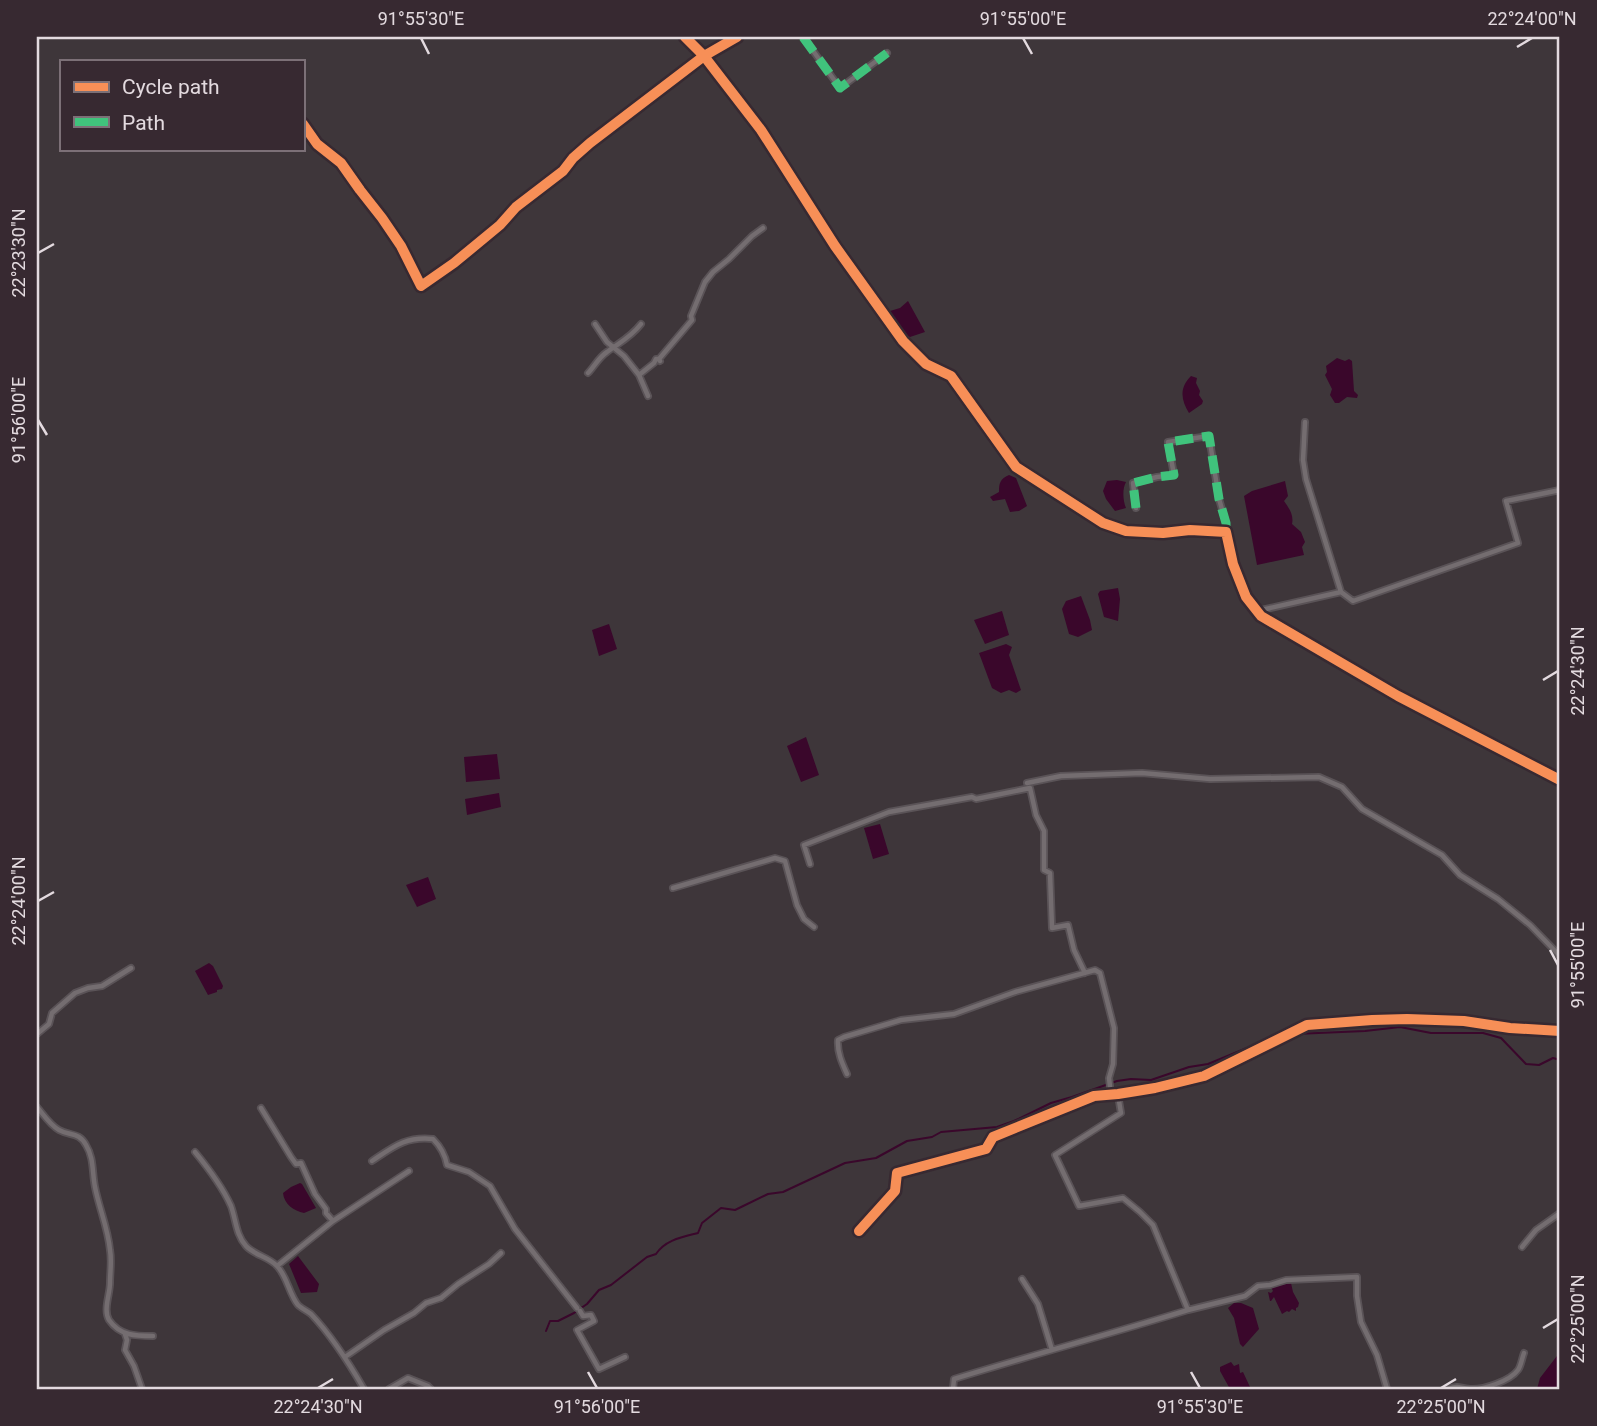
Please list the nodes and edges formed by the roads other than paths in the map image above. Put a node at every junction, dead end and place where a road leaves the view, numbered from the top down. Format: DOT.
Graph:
graph roads {
  1 [pos="685,37"];
  2 [pos="737,37"];
  3 [pos="803,37"];
  4 [pos="887,53"];
  5 [pos="704,56"];
  6 [pos="304,125"];
  7 [pos="763,228"];
  8 [pos="595,324"];
  9 [pos="641,324"];
  10 [pos="615,348"];
  11 [pos="587,373"];
  12 [pos="639,375"];
  13 [pos="648,396"];
  14 [pos="1305,422"];
  15 [pos="1560,490"];
  16 [pos="1136,508"];
  17 [pos="1226,532"];
  18 [pos="1341,592"];
  19 [pos="1257,611"];
  20 [pos="1560,780"];
  21 [pos="1027,782"];
  22 [pos="810,864"];
  23 [pos="673,888"];
  24 [pos="814,927"];
  25 [pos="1560,956"];
  26 [pos="131,968"];
  27 [pos="1084,973"];
  28 [pos="1560,1031"];
  29 [pos="37,1034"];
  30 [pos="847,1074"];
  31 [pos="1118,1094"];
  32 [pos="1111,1095"];
  33 [pos="37,1107"];
  34 [pos="261,1108"];
  35 [pos="195,1152"];
  36 [pos="372,1161"];
  37 [pos="409,1171"];
  38 [pos="1560,1213"];
  39 [pos="334,1221"];
  40 [pos="859,1231"];
  41 [pos="1522,1247"];
  42 [pos="501,1253"];
  43 [pos="277,1266"];
  44 [pos="1021,1279"];
  45 [pos="1188,1310"];
  46 [pos="125,1334"];
  47 [pos="153,1336"];
  48 [pos="1052,1350"];
  49 [pos="1524,1353"];
  50 [pos="345,1357"];
  51 [pos="625,1357"];
  52 [pos="142,1389"];
  53 [pos="364,1389"];
  54 [pos="389,1389"];
  55 [pos="431,1389"];
  56 [pos="953,1389"];
  57 [pos="1387,1389"];
  58 [pos="1448,1389"];
  1 -- 5 [label="street"];
  2 -- 5 [label="street"];
  3 -- 4 [label="street"];
  5 -- 6 [label="street"];
  5 -- 17 [label="street"];
  7 -- 12 [label="street"];
  8 -- 10 [label="street"];
  9 -- 10 [label="street"];
  10 -- 11 [label="street"];
  10 -- 12 [label="street"];
  12 -- 13 [label="street"];
  14 -- 18 [label="street"];
  15 -- 18 [label="street"];
  16 -- 17 [label="street"];
  17 -- 19 [label="street"];
  18 -- 19 [label="street"];
  19 -- 20 [label="street"];
  21 -- 25 [label="street"];
  22 -- 27 [label="street"];
  23 -- 24 [label="street"];
  26 -- 29 [label="street"];
  27 -- 30 [label="street"];
  27 -- 32 [label="street"];
  28 -- 31 [label="street"];
  31 -- 32 [label="street"];
  31 -- 45 [label="street"];
  32 -- 40 [label="street"];
  33 -- 46 [label="street"];
  34 -- 39 [label="street"];
  35 -- 43 [label="street"];
  36 -- 51 [label="street"];
  37 -- 39 [label="street"];
  38 -- 41 [label="street"];
  39 -- 43 [label="street"];
  42 -- 50 [label="street"];
  43 -- 50 [label="street"];
  44 -- 48 [label="street"];
  45 -- 48 [label="street"];
  45 -- 57 [label="street"];
  46 -- 47 [label="street"];
  46 -- 52 [label="street"];
  48 -- 56 [label="street"];
  49 -- 58 [label="street"];
  50 -- 53 [label="street"];
  54 -- 55 [label="street"];
}
